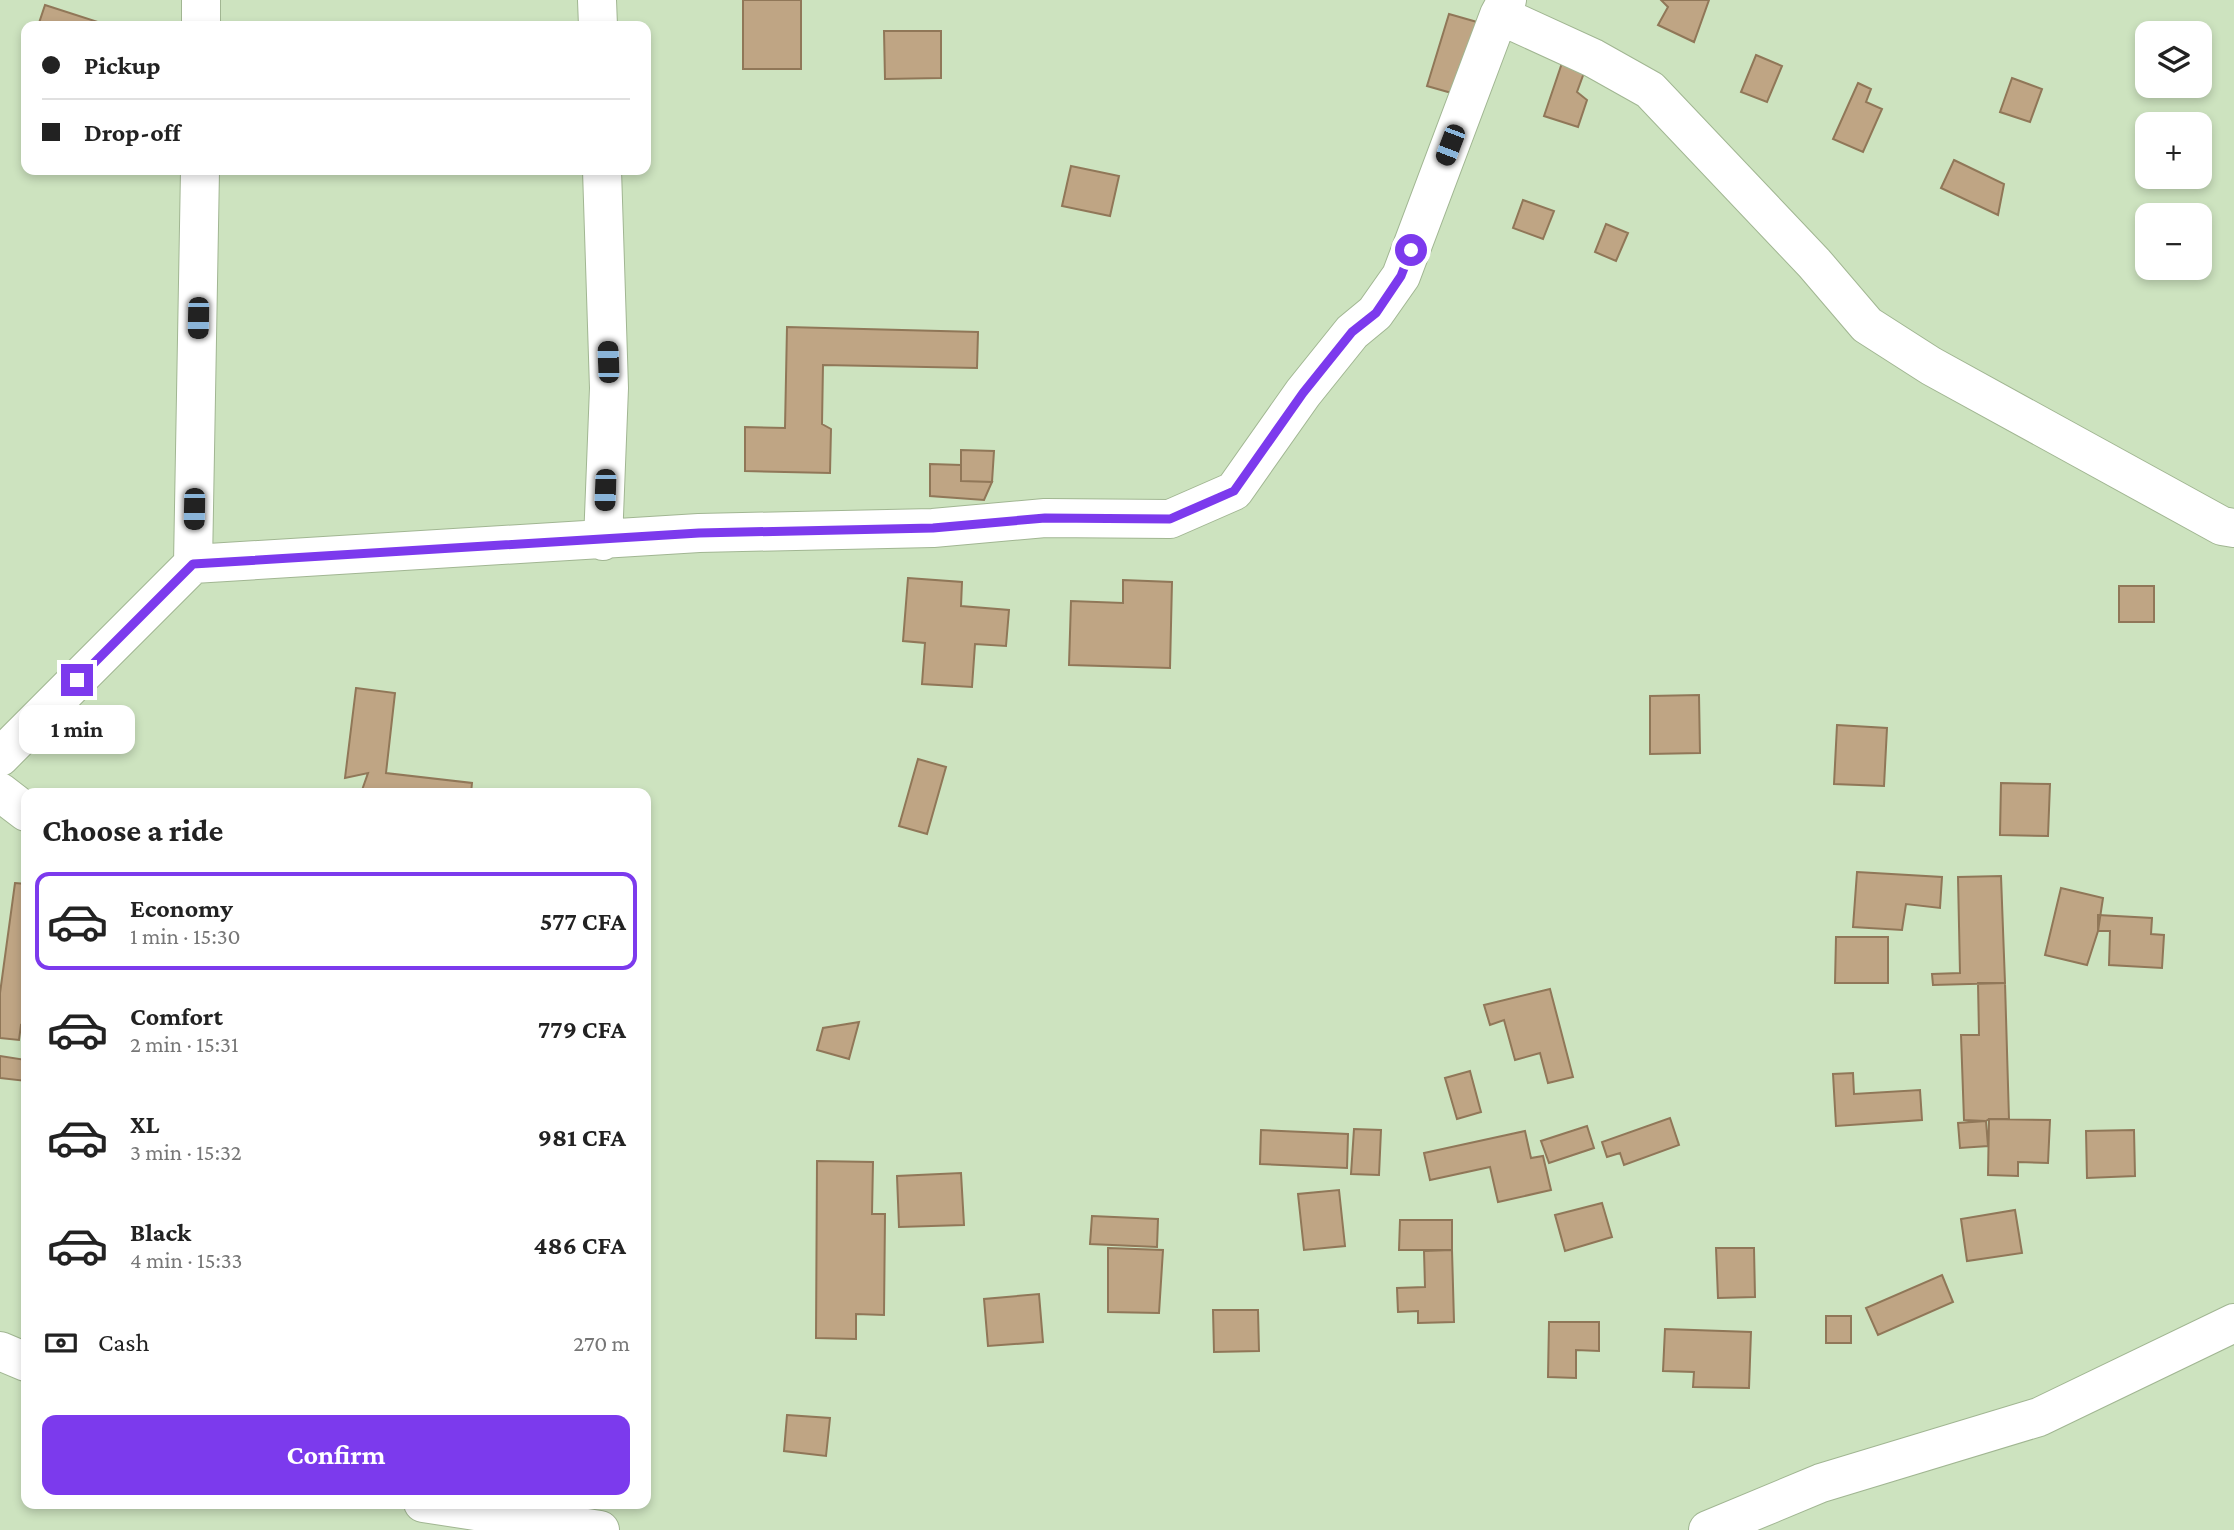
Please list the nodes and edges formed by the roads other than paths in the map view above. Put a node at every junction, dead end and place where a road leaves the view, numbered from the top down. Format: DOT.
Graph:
graph roads {
  1 [pos="201,0"];
  2 [pos="597,0"];
  3 [pos="1503,7"];
  4 [pos="201,21"];
  5 [pos="598,21"];
  6 [pos="201,175"];
  7 [pos="602,175"];
  8 [pos="2234,528"];
  9 [pos="603,541"];
  10 [pos="193,564"];
  11 [pos="0,757"];
  12 [pos="0,792"];
  13 [pos="21,808"];
  14 [pos="2234,1323"];
  15 [pos="0,1351"];
  16 [pos="21,1360"];
  17 [pos="462,1509"];
  18 [pos="616,1509"];
  19 [pos="600,1530"];
  20 [pos="618,1530"];
  21 [pos="1708,1530"];
  1 -- 4 [label="street"];
  2 -- 5 [label="street"];
  3 -- 8 [label="street"];
  3 -- 9 [label="street"];
  6 -- 10 [label="street"];
  7 -- 9 [label="street"];
  9 -- 10 [label="street"];
  10 -- 11 [label="street"];
  12 -- 13 [label="street"];
  14 -- 21 [label="street"];
  15 -- 16 [label="street"];
  17 -- 19 [label="street"];
  18 -- 20 [label="street"];
}
